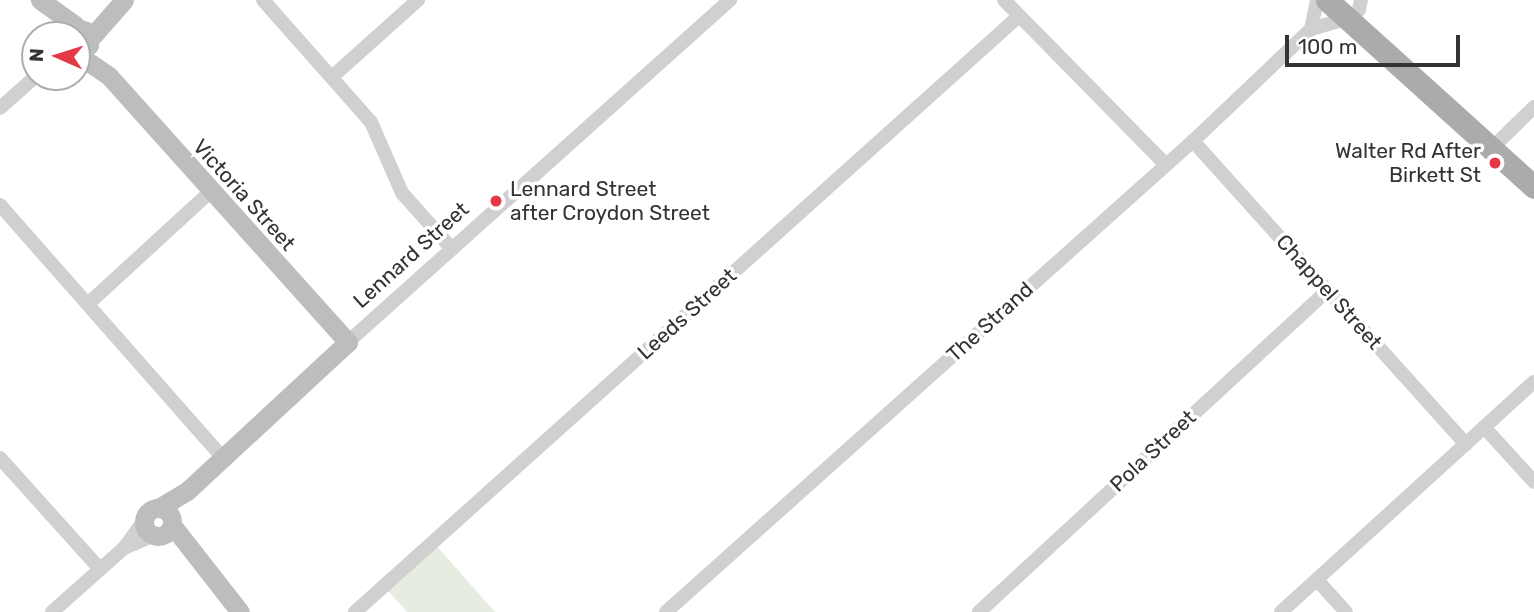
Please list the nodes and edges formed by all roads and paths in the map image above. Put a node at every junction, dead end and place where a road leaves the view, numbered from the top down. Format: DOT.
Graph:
graph roads {
  1 [pos="41,0"];
  2 [pos="117,0"];
  3 [pos="124,0"];
  4 [pos="263,0"];
  5 [pos="418,0"];
  6 [pos="730,0"];
  7 [pos="1004,0"];
  8 [pos="1317,0"];
  9 [pos="1327,0"];
  10 [pos="1353,7"];
  11 [pos="1019,16"];
  12 [pos="60,21"];
  13 [pos="91,25"];
  14 [pos="91,27"];
  15 [pos="1311,29"];
  16 [pos="91,52"];
  17 [pos="333,76"];
  18 [pos="21,89"];
  19 [pos="1534,107"];
  20 [pos="0,108"];
  21 [pos="1193,141"];
  22 [pos="1496,144"];
  23 [pos="1166,165"];
  24 [pos="1534,169"];
  25 [pos="1534,187"];
  26 [pos="210,192"];
  27 [pos="0,205"];
  28 [pos="452,249"];
  29 [pos="1328,290"];
  30 [pos="89,303"];
  31 [pos="348,342"];
  32 [pos="1534,382"];
  33 [pos="1484,427"];
  34 [pos="1466,444"];
  35 [pos="222,456"];
  36 [pos="0,458"];
  37 [pos="1534,482"];
  38 [pos="160,524"];
  39 [pos="100,569"];
  40 [pos="1317,580"];
  41 [pos="52,612"];
  42 [pos="240,612"];
  43 [pos="355,612"];
  44 [pos="666,612"];
  45 [pos="979,612"];
  46 [pos="1281,612"];
  47 [pos="1346,612"];
  1 -- 12 [label="street, Victoria Street"];
  2 -- 13 [label="street"];
  3 -- 14 [label="street"];
  4 -- 17 [label="street"];
  5 -- 17 [label="street"];
  6 -- 28 [label="street, Lennard Street"];
  7 -- 11 [label="street"];
  8 -- 15 [label="street"];
  9 -- 10 [label="main road"];
  10 -- 15 [label="street, The Strand"];
  10 -- 22 [label="main road"];
  11 -- 23 [label="street"];
  11 -- 43 [label="street, Leeds Street"];
  15 -- 21 [label="street, The Strand"];
  16 -- 26 [label="street, Victoria Street"];
  17 -- 28 [label="street"];
  18 -- 20 [label="street"];
  19 -- 22 [label="street"];
  21 -- 23 [label="street, The Strand"];
  21 -- 29 [label="street, Chappel Street"];
  22 -- 24 [label="main road"];
  22 -- 25 [label="main road"];
  23 -- 44 [label="street, The Strand"];
  26 -- 30 [label="street"];
  26 -- 31 [label="street, Victoria Street"];
  27 -- 30 [label="street"];
  28 -- 31 [label="street, Lennard Street"];
  29 -- 34 [label="street, Chappel Street"];
  29 -- 45 [label="street, Pola Street"];
  30 -- 35 [label="street"];
  31 -- 35 [label="street, Lennard Street"];
  32 -- 33 [label="street"];
  33 -- 34 [label="street"];
  33 -- 37 [label="street"];
  34 -- 40 [label="street"];
  35 -- 38 [label="street, Lennard Street"];
  36 -- 39 [label="street"];
  38 -- 39 [label="street, Lennard Street"];
  38 -- 42 [label="street"];
  39 -- 41 [label="street, Lennard Street"];
  40 -- 46 [label="street"];
  40 -- 47 [label="street"];
}
